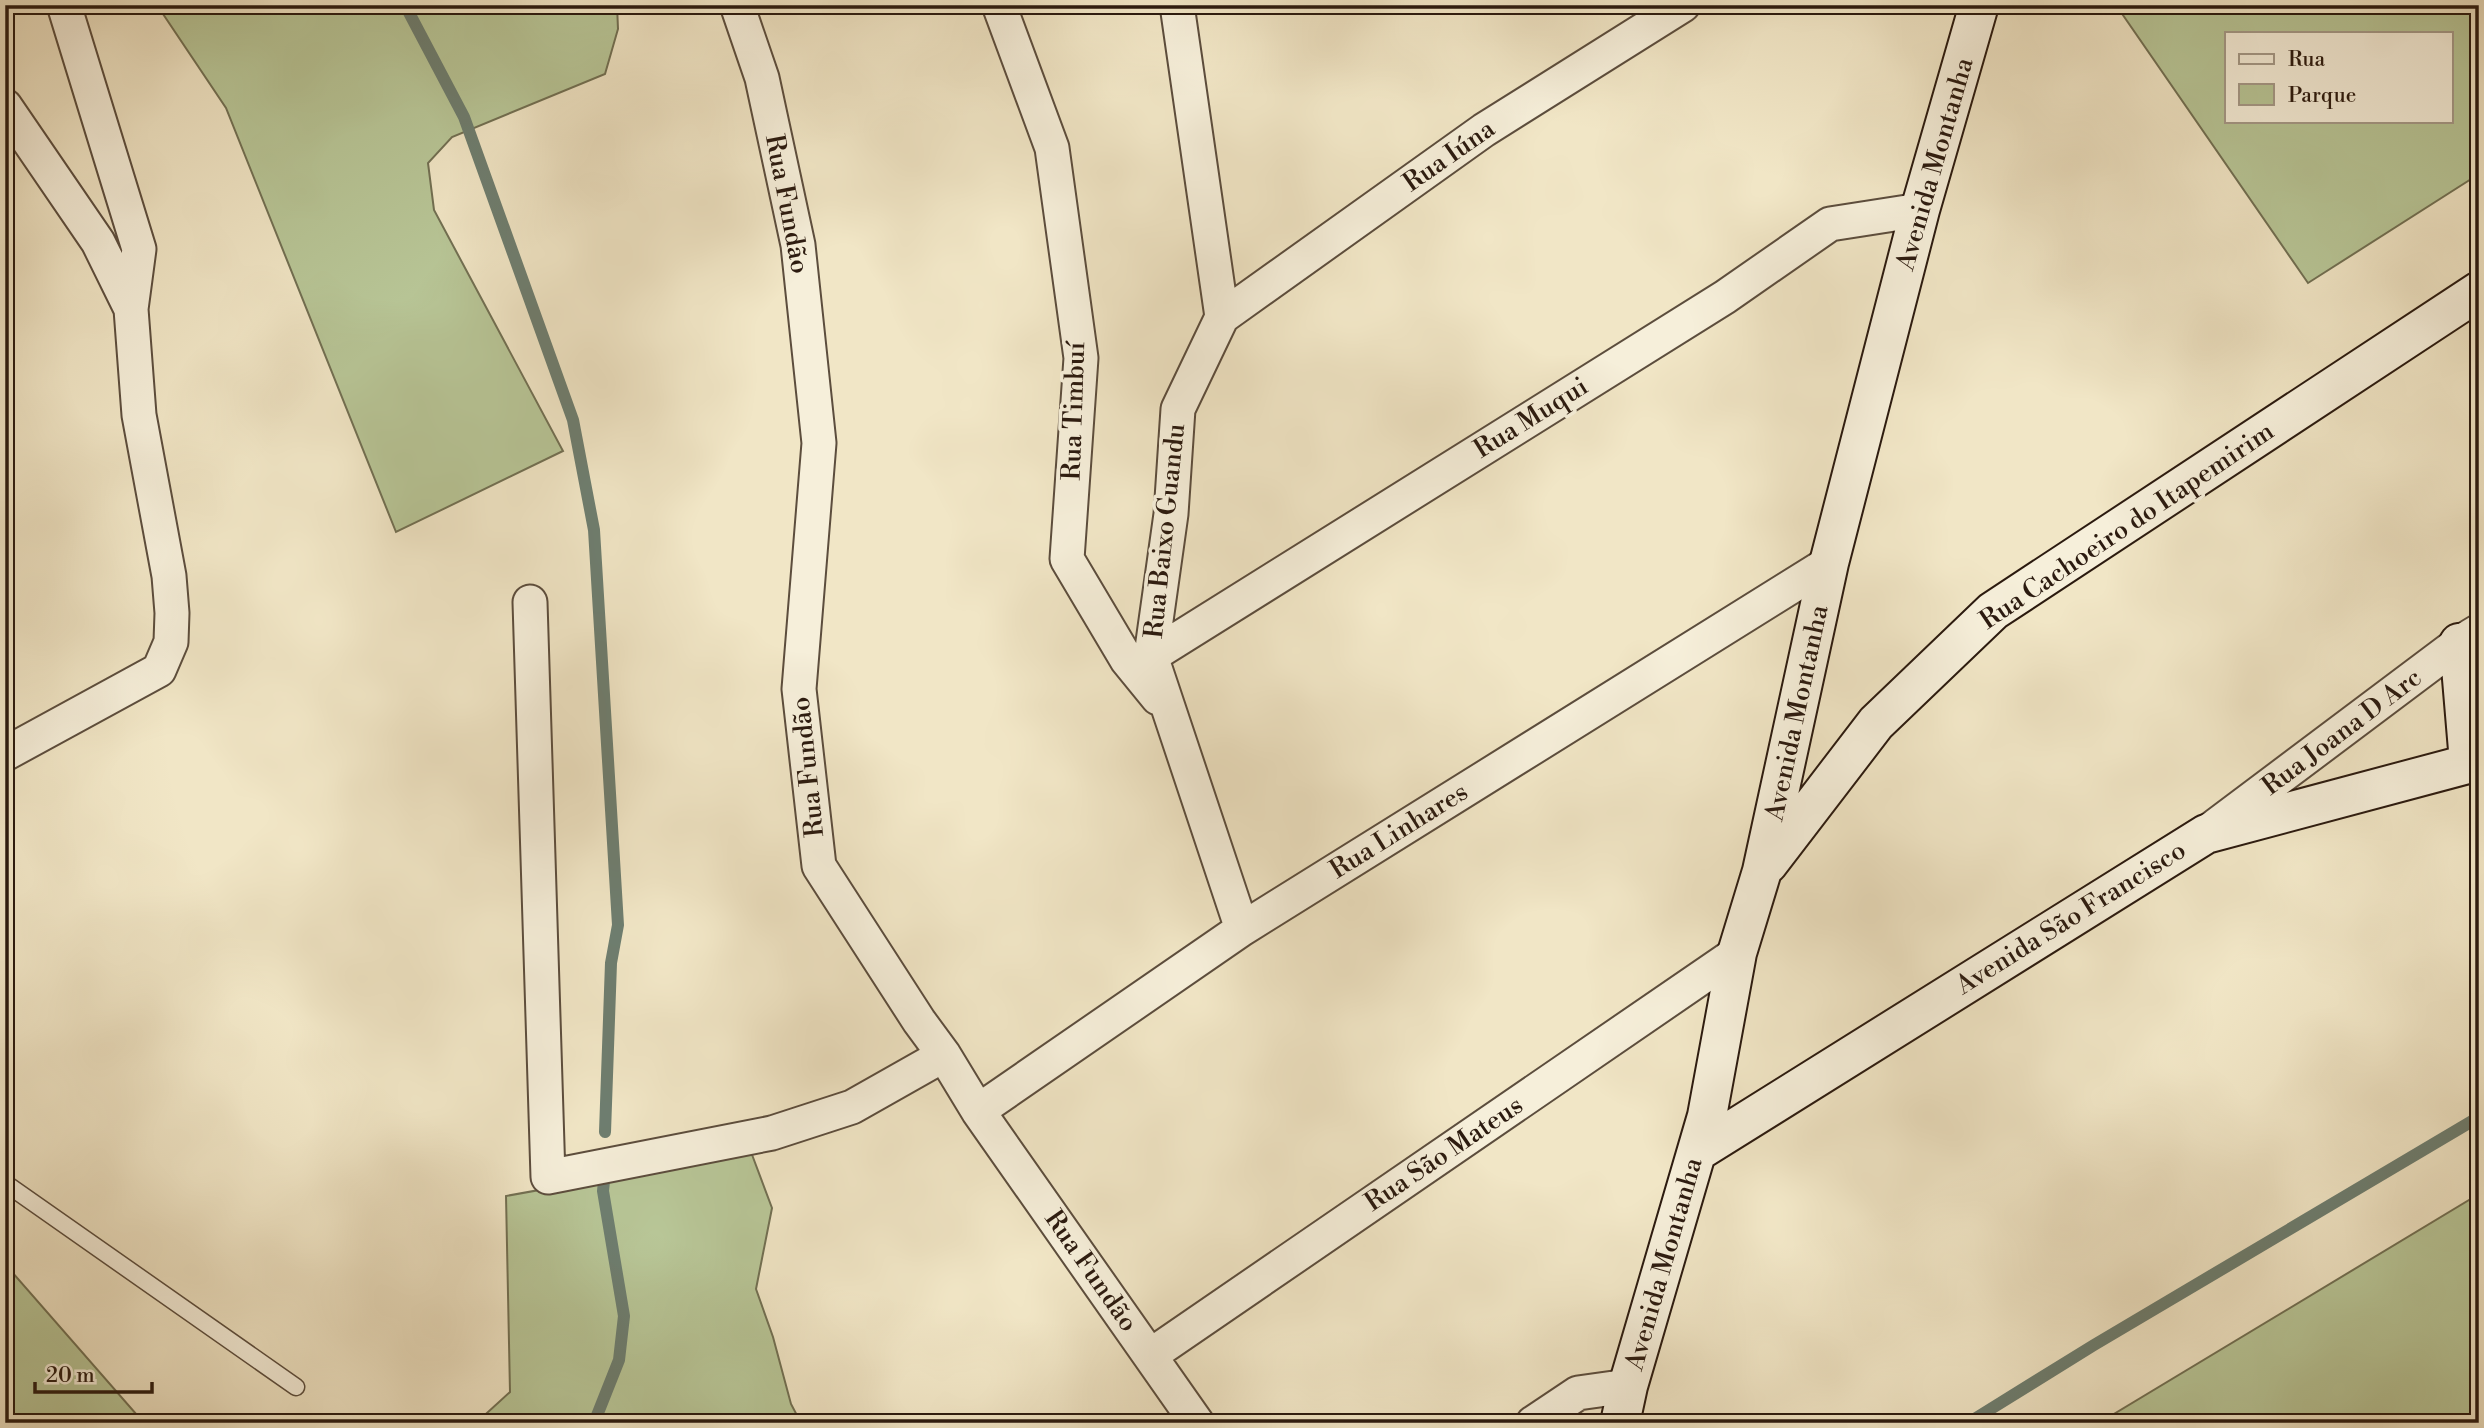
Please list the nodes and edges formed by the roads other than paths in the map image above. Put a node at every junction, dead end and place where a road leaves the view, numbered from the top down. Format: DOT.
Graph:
graph roads {
  1 [pos="64,5"];
  2 [pos="737,5"];
  3 [pos="999,5"];
  4 [pos="1177,5"];
  5 [pos="1683,5"];
  6 [pos="1979,5"];
  7 [pos="5,106"];
  8 [pos="1920,210"];
  9 [pos="2479,291"];
  10 [pos="131,309"];
  11 [pos="1222,317"];
  12 [pos="1829,563"];
  13 [pos="530,602"];
  14 [pos="2469,637"];
  15 [pos="1151,656"];
  16 [pos="1170,711"];
  17 [pos="6,751"];
  18 [pos="2474,761"];
  19 [pos="2206,834"];
  20 [pos="1762,871"];
  21 [pos="1242,929"];
  22 [pos="1737,953"];
  23 [pos="944,1055"];
  24 [pos="978,1111"];
  25 [pos="1698,1152"];
  26 [pos="5,1183"];
  27 [pos="1151,1355"];
  28 [pos="296,1387"];
  29 [pos="1624,1405"];
  30 [pos="1197,1423"];
  31 [pos="1533,1423"];
  1 -- 10 [label="street"];
  2 -- 23 [label="street, Rua Fundão"];
  3 -- 16 [label="street, Rua Timbuí"];
  4 -- 11 [label="street"];
  5 -- 11 [label="street, Rua Iúna"];
  6 -- 8 [label="street, Avenida Montanha"];
  7 -- 10 [label="street"];
  8 -- 12 [label="street, Avenida Montanha"];
  8 -- 15 [label="street, Rua Muqui"];
  9 -- 20 [label="street, Rua Cachoeiro do Itapemirim"];
  10 -- 17 [label="street"];
  11 -- 15 [label="street, Rua Baixo Guandu"];
  12 -- 20 [label="street, Avenida Montanha"];
  12 -- 21 [label="street, Rua Linhares"];
  13 -- 23 [label="street"];
  14 -- 18 [label="street"];
  14 -- 19 [label="street, Rua Joana D Arc"];
  15 -- 16 [label="street, Rua Baixo Guandu"];
  16 -- 21 [label="street, Rua Baixo Guandu"];
  18 -- 19 [label="street, Avenida São Francisco"];
  19 -- 25 [label="street, Avenida São Francisco"];
  20 -- 22 [label="street, Avenida Montanha"];
  21 -- 24 [label="street, Rua Linhares"];
  22 -- 25 [label="street, Avenida Montanha"];
  22 -- 27 [label="street, Rua São Mateus"];
  23 -- 24 [label="street, Rua Fundão"];
  24 -- 27 [label="street, Rua Fundão"];
  25 -- 29 [label="street, Avenida Montanha"];
  26 -- 28 [label="lane"];
  27 -- 30 [label="street, Rua Fundão"];
  29 -- 31 [label="street"];
}
